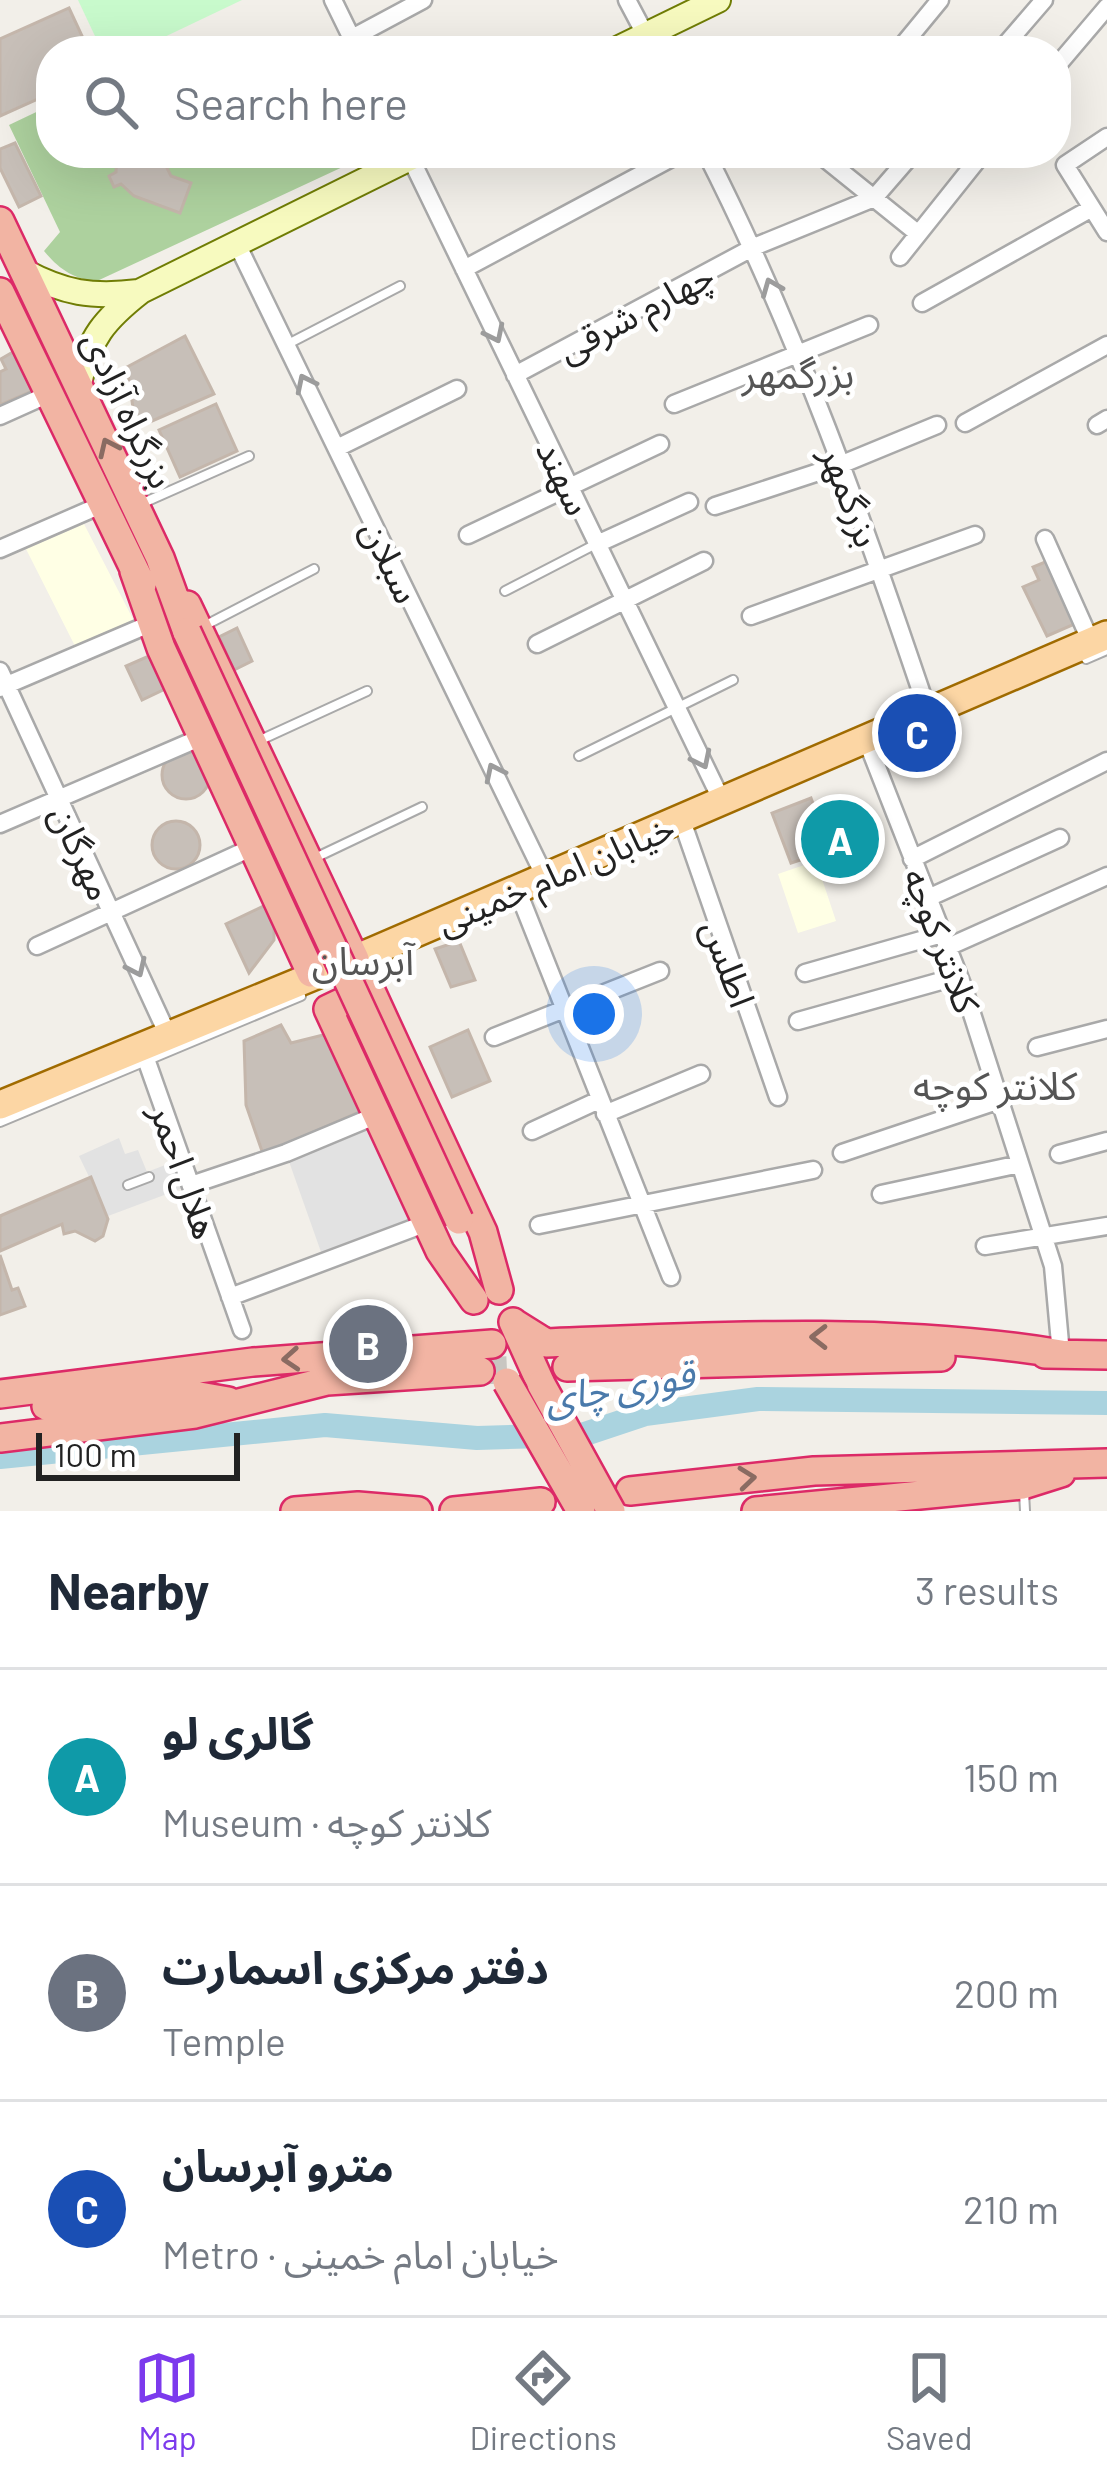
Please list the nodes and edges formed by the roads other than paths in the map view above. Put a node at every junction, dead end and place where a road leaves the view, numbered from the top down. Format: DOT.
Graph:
graph roads {
  1 [pos="333,0"];
  2 [pos="423,0"];
  3 [pos="627,0"];
  4 [pos="718,0"];
  5 [pos="940,0"];
  6 [pos="1044,0"];
  7 [pos="1107,7"];
  8 [pos="351,36"];
  9 [pos="369,36"];
  10 [pos="647,36"];
  11 [pos="660,36"];
  12 [pos="910,36"];
  13 [pos="1013,36"];
  14 [pos="1071,49"];
  15 [pos="1107,136"];
  16 [pos="1071,161"];
  17 [pos="387,168"];
  18 [pos="418,168"];
  19 [pos="653,168"];
  20 [pos="714,168"];
  21 [pos="837,168"];
  22 [pos="900,168"];
  23 [pos="970,168"];
  24 [pos="1067,168"];
  25 [pos="874,198"];
  26 [pos="1101,219"];
  27 [pos="0,221"];
  28 [pos="916,232"];
  29 [pos="238,246"];
  30 [pos="754,248"];
  31 [pos="900,257"];
  32 [pos="464,269"];
  33 [pos="22,271"];
  34 [pos="400,286"];
  35 [pos="141,291"];
  36 [pos="0,292"];
  37 [pos="922,303"];
  38 [pos="869,325"];
  39 [pos="286,345"];
  40 [pos="1107,345"];
  41 [pos="798,353"];
  42 [pos="515,375"];
  43 [pos="80,383"];
  44 [pos="457,389"];
  45 [pos="49,394"];
  46 [pos="674,404"];
  47 [pos="0,416"];
  48 [pos="965,423"];
  49 [pos="937,425"];
  50 [pos="660,444"];
  51 [pos="337,448"];
  52 [pos="249,456"];
  53 [pos="840,466"];
  54 [pos="570,487"];
  55 [pos="689,502"];
  56 [pos="101,505"];
  57 [pos="136,506"];
  58 [pos="715,506"];
  59 [pos="468,535"];
  60 [pos="975,535"];
  61 [pos="1045,539"];
  62 [pos="597,544"];
  63 [pos="0,549"];
  64 [pos="704,561"];
  65 [pos="147,564"];
  66 [pos="314,569"];
  67 [pos="880,570"];
  68 [pos="505,591"];
  69 [pos="625,600"];
  70 [pos="752,616"];
  71 [pos="178,630"];
  72 [pos="1102,642"];
  73 [pos="537,644"];
  74 [pos="733,680"];
  75 [pos="2,681"];
  76 [pos="367,691"];
  77 [pos="677,708"];
  78 [pos="928,712"];
  79 [pos="202,736"];
  80 [pos="254,742"];
  81 [pos="868,744"];
  82 [pos="579,756"];
  83 [pos="1107,761"];
  84 [pos="58,798"];
  85 [pos="722,801"];
  86 [pos="285,807"];
  87 [pos="422,807"];
  88 [pos="0,824"];
  89 [pos="682,824"];
  90 [pos="249,837"];
  91 [pos="1060,838"];
  92 [pos="912,859"];
  93 [pos="310,860"];
  94 [pos="1107,876"];
  95 [pos="545,877"];
  96 [pos="518,896"];
  97 [pos="928,898"];
  98 [pos="110,909"];
  99 [pos="945,940"];
  100 [pos="37,946"];
  101 [pos="356,958"];
  102 [pos="660,970"];
  103 [pos="311,973"];
  104 [pos="805,974"];
  105 [pos="959,976"];
  106 [pos="562,1009"];
  107 [pos="798,1021"];
  108 [pos="1107,1029"];
  109 [pos="494,1036"];
  110 [pos="152,1047"];
  111 [pos="1037,1047"];
  112 [pos="399,1052"];
  113 [pos="355,1068"];
  114 [pos="701,1074"];
  115 [pos="778,1096"];
  116 [pos="1000,1100"];
  117 [pos="0,1105"];
  118 [pos="602,1107"];
  119 [pos="377,1115"];
  120 [pos="0,1122"];
  121 [pos="532,1131"];
  122 [pos="1107,1142"];
  123 [pos="842,1153"];
  124 [pos="1059,1154"];
  125 [pos="1020,1164"];
  126 [pos="813,1170"];
  127 [pos="149,1177"];
  128 [pos="128,1185"];
  129 [pos="191,1185"];
  130 [pos="881,1194"];
  131 [pos="642,1204"];
  132 [pos="444,1223"];
  133 [pos="538,1225"];
  134 [pos="1107,1226"];
  135 [pos="1043,1234"];
  136 [pos="985,1246"];
  137 [pos="671,1277"];
  138 [pos="486,1295"];
  139 [pos="230,1297"];
  140 [pos="514,1323"];
  141 [pos="242,1330"];
  142 [pos="492,1344"];
  143 [pos="1061,1354"];
  144 [pos="1107,1354"];
  145 [pos="567,1366"];
  146 [pos="480,1371"];
  147 [pos="0,1394"];
  148 [pos="232,1402"];
  149 [pos="0,1410"];
  150 [pos="0,1438"];
  151 [pos="1098,1463"];
  152 [pos="1024,1498"];
  153 [pos="621,1501"];
  154 [pos="541,1502"];
  155 [pos="295,1511"];
  156 [pos="418,1511"];
  157 [pos="454,1511"];
  158 [pos="581,1511"];
  159 [pos="756,1511"];
  1 -- 8 [label="street"];
  2 -- 9 [label="street"];
  3 -- 10 [label="street"];
  4 -- 11 [label="main road"];
  5 -- 12 [label="street"];
  6 -- 13 [label="street"];
  7 -- 14 [label="street"];
  15 -- 16 [label="street"];
  17 -- 29 [label="main road"];
  18 -- 32 [label="street, سهند"];
  19 -- 32 [label="street"];
  20 -- 30 [label="street, بزرگمهر"];
  21 -- 25 [label="street"];
  22 -- 25 [label="street"];
  23 -- 28 [label="street"];
  24 -- 26 [label="street"];
  25 -- 28 [label="street"];
  25 -- 30 [label="street, چهارم شرقی"];
  26 -- 37 [label="street"];
  27 -- 33 [label="highway, بزرگراه آزادی"];
  28 -- 31 [label="street"];
  29 -- 35 [label="main road"];
  29 -- 39 [label="street, سبلان"];
  41 -- 30 [label="street, بزرگمهر, one-way"];
  30 -- 42 [label="street, چهارم شرقی"];
  32 -- 42 [label="street, سهند, one-way"];
  33 -- 35 [label="main road"];
  33 -- 43 [label="highway, بزرگراه آزادی"];
  34 -- 39 [label="lane"];
  35 -- 43 [label="main road"];
  36 -- 45 [label="highway, بزرگراه آزادی"];
  38 -- 41 [label="street"];
  51 -- 39 [label="street, سبلان, one-way"];
  40 -- 48 [label="street"];
  41 -- 46 [label="street"];
  41 -- 53 [label="street, بزرگمهر"];
  42 -- 54 [label="street, سهند"];
  57 -- 43 [label="highway, بزرگراه آزادی, one-way"];
  44 -- 51 [label="street"];
  45 -- 47 [label="street"];
  45 -- 56 [label="highway, بزرگراه آزادی"];
  49 -- 53 [label="street"];
  50 -- 54 [label="street"];
  95 -- 51 [label="street, سبلان, one-way"];
  52 -- 57 [label="lane"];
  53 -- 58 [label="street"];
  53 -- 67 [label="street, بزرگمهر"];
  54 -- 59 [label="street"];
  54 -- 62 [label="street, سهند"];
  55 -- 62 [label="street"];
  56 -- 63 [label="street"];
  56 -- 65 [label="highway, بزرگراه آزادی"];
  57 -- 65 [label="highway, بزرگراه آزادی"];
  60 -- 67 [label="street"];
  61 -- 72 [label="street"];
  62 -- 68 [label="lane"];
  62 -- 69 [label="street, سهند"];
  64 -- 69 [label="street"];
  65 -- 71 [label="highway, بزرگراه آزادی"];
  66 -- 71 [label="lane"];
  67 -- 70 [label="street"];
  67 -- 78 [label="street, بزرگمهر"];
  69 -- 73 [label="street"];
  69 -- 77 [label="street, سهند"];
  71 -- 75 [label="street"];
  71 -- 79 [label="highway"];
  71 -- 80 [label="highway"];
  71 -- 132 [label="highway, bridge"];
  72 -- 78 [label="main road, خیابان امام خمینی"];
  72 -- 81 [label="lane"];
  74 -- 77 [label="lane"];
  75 -- 84 [label="street, مهرگان"];
  76 -- 80 [label="lane"];
  77 -- 82 [label="lane"];
  77 -- 85 [label="street, سهند, one-way"];
  78 -- 81 [label="main road, خیابان امام خمینی"];
  79 -- 84 [label="street"];
  79 -- 90 [label="highway"];
  80 -- 86 [label="highway"];
  81 -- 85 [label="main road, خیابان امام خمینی"];
  81 -- 89 [label="lane"];
  81 -- 92 [label="street, کلانتر کوچه"];
  83 -- 92 [label="street"];
  84 -- 88 [label="street"];
  84 -- 98 [label="street, مهرگان"];
  85 -- 89 [label="main road, خیابان امام خمینی"];
  86 -- 90 [label="highway"];
  86 -- 93 [label="highway"];
  87 -- 93 [label="lane"];
  89 -- 95 [label="main road, خیابان امام خمینی"];
  89 -- 96 [label="lane"];
  89 -- 115 [label="street, اطلس"];
  90 -- 98 [label="street"];
  90 -- 103 [label="highway"];
  91 -- 97 [label="street"];
  92 -- 97 [label="street, کلانتر کوچه"];
  93 -- 101 [label="highway"];
  94 -- 99 [label="street"];
  95 -- 96 [label="main road, خیابان امام خمینی"];
  96 -- 101 [label="main road, خیابان امام خمینی"];
  96 -- 106 [label="street"];
  96 -- 110 [label="lane"];
  97 -- 99 [label="street, کلانتر کوچه"];
  98 -- 100 [label="street"];
  98 -- 110 [label="street, مهرگان, one-way"];
  99 -- 104 [label="street"];
  99 -- 105 [label="street, کلانتر کوچه"];
  101 -- 103 [label="main road, خیابان امام خمینی"];
  102 -- 106 [label="street"];
  103 -- 110 [label="main road, خیابان امام خمینی"];
  105 -- 107 [label="street"];
  105 -- 116 [label="street, کلانتر کوچه"];
  106 -- 109 [label="street"];
  106 -- 118 [label="street"];
  108 -- 111 [label="street"];
  110 -- 117 [label="main road, خیابان امام خمینی"];
  110 -- 120 [label="lane"];
  110 -- 129 [label="street, هلال احمر"];
  112 -- 113 [label="highway"];
  112 -- 113 [label="highway"];
  112 -- 138 [label="highway"];
  113 -- 119 [label="highway"];
  114 -- 118 [label="street"];
  116 -- 123 [label="street"];
  116 -- 125 [label="street, کلانتر کوچه"];
  118 -- 121 [label="street"];
  118 -- 131 [label="street"];
  119 -- 129 [label="street"];
  119 -- 132 [label="highway"];
  122 -- 124 [label="street"];
  125 -- 130 [label="street"];
  125 -- 135 [label="street, کلانتر کوچه"];
  126 -- 131 [label="street"];
  127 -- 128 [label="lane"];
  129 -- 139 [label="street, هلال احمر"];
  131 -- 133 [label="street"];
  131 -- 137 [label="street"];
  132 -- 138 [label="highway"];
  132 -- 139 [label="street"];
  134 -- 135 [label="street"];
  135 -- 136 [label="street"];
  135 -- 143 [label="street, کلانتر کوچه"];
  138 -- 140 [label="highway"];
  138 -- 142 [label="highway"];
  139 -- 141 [label="street, هلال احمر"];
  143 -- 140 [label="highway, one-way"];
  140 -- 153 [label="highway, bridge"];
  142 -- 147 [label="highway, one-way"];
  142 -- 158 [label="highway, bridge"];
  143 -- 144 [label="highway"];
  143 -- 145 [label="highway"];
  146 -- 148 [label="highway"];
  148 -- 149 [label="highway"];
  148 -- 150 [label="highway"];
  151 -- 152 [label="highway"];
  153 -- 151 [label="highway, one-way"];
  152 -- 159 [label="highway"];
  154 -- 157 [label="highway"];
  155 -- 156 [label="highway"];
}
